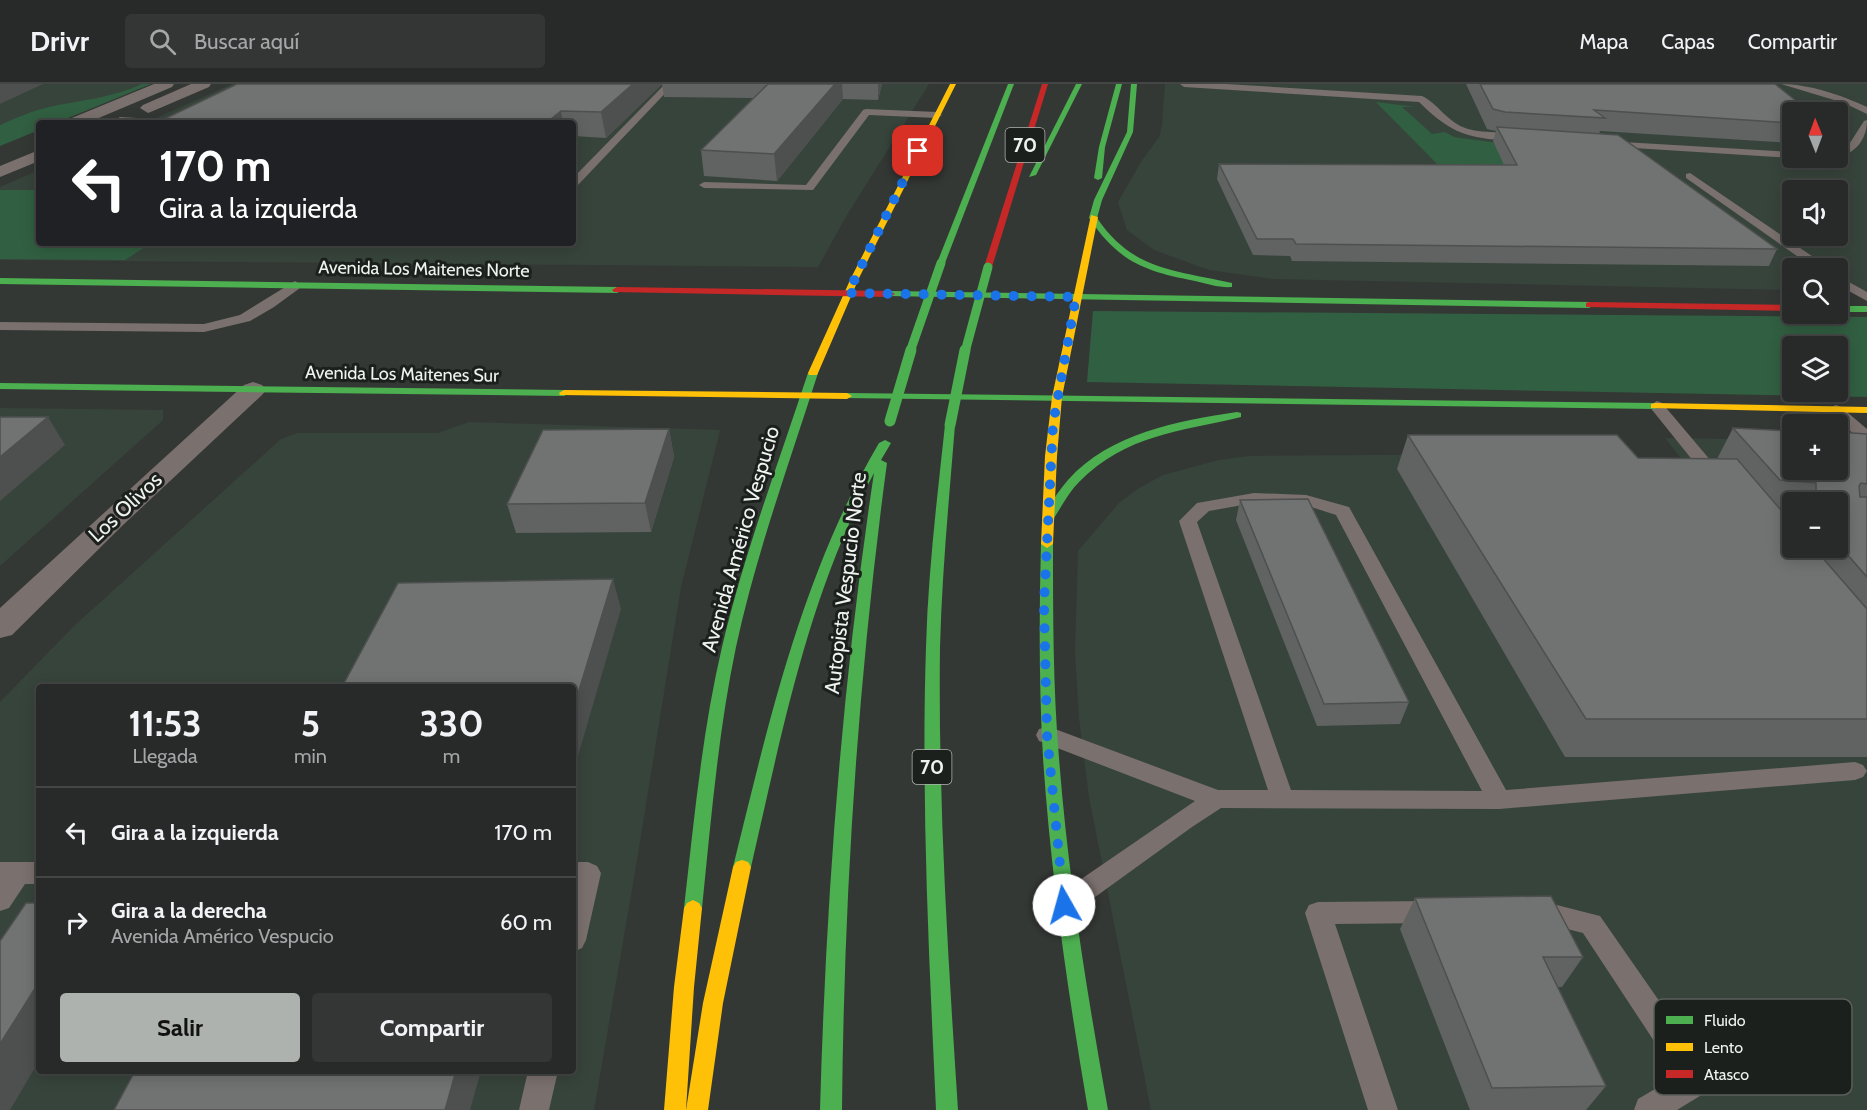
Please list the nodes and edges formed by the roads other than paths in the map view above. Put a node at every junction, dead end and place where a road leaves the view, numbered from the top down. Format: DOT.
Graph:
graph roads {
  1 [pos="167,84"];
  2 [pos="204,84"];
  3 [pos="670,84"];
  4 [pos="953,84"];
  5 [pos="1011,84"];
  6 [pos="1045,84"];
  7 [pos="1079,84"];
  8 [pos="1119,84"];
  9 [pos="1134,84"];
  10 [pos="1184,84"];
  11 [pos="1785,84"];
  12 [pos="1867,111"];
  13 [pos="937,115"];
  14 [pos="80,120"];
  15 [pos="122,120"];
  16 [pos="1867,123"];
  17 [pos="36,138"];
  18 [pos="1533,139"];
  19 [pos="1592,143"];
  20 [pos="10,150"];
  21 [pos="1848,150"];
  22 [pos="1782,154"];
  23 [pos="36,156"];
  24 [pos="0,172"];
  25 [pos="1690,176"];
  26 [pos="576,181"];
  27 [pos="704,185"];
  28 [pos="1098,200"];
  29 [pos="1006,207"];
  30 [pos="1094,218"];
  31 [pos="1807,258"];
  32 [pos="0,281"];
  33 [pos="295,285"];
  34 [pos="1848,286"];
  35 [pos="848,293"];
  36 [pos="1076,297"];
  37 [pos="1867,297"];
  38 [pos="1310,300"];
  39 [pos="1782,308"];
  40 [pos="1848,309"];
  41 [pos="1867,309"];
  42 [pos="0,326"];
  43 [pos="0,386"];
  44 [pos="254,390"];
  45 [pos="804,397"];
  46 [pos="1057,397"];
  47 [pos="1353,401"];
  48 [pos="1657,406"];
  49 [pos="1836,410"];
  50 [pos="1867,410"];
  51 [pos="1867,438"];
  52 [pos="885,443"];
  53 [pos="1725,489"];
  54 [pos="1047,519"];
  55 [pos="0,627"];
  56 [pos="1047,735"];
  57 [pos="1855,771"];
  58 [pos="1217,799"];
  59 [pos="1283,800"];
  60 [pos="1498,800"];
  61 [pos="19,873"];
  62 [pos="576,873"];
  63 [pos="0,900"];
  64 [pos="1064,905"];
  65 [pos="1512,911"];
  66 [pos="1455,912"];
  67 [pos="576,927"];
  68 [pos="1654,1017"];
  69 [pos="542,1074"];
  70 [pos="1674,1095"];
  71 [pos="534,1110"];
  72 [pos="675,1110"];
  73 [pos="696,1110"];
  74 [pos="831,1110"];
  75 [pos="947,1110"];
  76 [pos="1098,1110"];
  77 [pos="1383,1110"];
  78 [pos="1649,1110"];
  1 -- 14 [label="street"];
  2 -- 15 [label="street"];
  3 -- 26 [label="lane"];
  4 -- 13 [label="main road, Avenida Américo Vespucio"];
  5 -- 52 [label="main road, Autopista Vespucio Norte / 70, bridge"];
  6 -- 29 [label="main road, 70"];
  7 -- 29 [label="main road"];
  8 -- 28 [label="main road"];
  9 -- 28 [label="main road"];
  10 -- 18 [label="lane"];
  11 -- 12 [label="lane"];
  13 -- 27 [label="lane"];
  13 -- 35 [label="main road, Avenida Américo Vespucio"];
  16 -- 21 [label="lane"];
  17 -- 20 [label="street"];
  19 -- 22 [label="lane"];
  23 -- 24 [label="street"];
  25 -- 31 [label="lane"];
  28 -- 30 [label="main road"];
  29 -- 75 [label="main road, 70, bridge"];
  30 -- 36 [label="main road"];
  30 -- 38 [label="main road"];
  32 -- 33 [label="main road, Avenida Los Maitenes Norte"];
  33 -- 35 [label="main road, Avenida Los Maitenes Norte"];
  33 -- 42 [label="lane"];
  34 -- 37 [label="lane"];
  35 -- 36 [label="main road, Avenida Los Maitenes Norte"];
  35 -- 45 [label="main road, Avenida Américo Vespucio"];
  36 -- 38 [label="main road, Avenida Los Maitenes Norte"];
  36 -- 46 [label="main road"];
  38 -- 39 [label="main road"];
  40 -- 41 [label="main road"];
  43 -- 44 [label="main road, Avenida Los Maitenes Sur"];
  44 -- 45 [label="main road, Avenida Los Maitenes Sur"];
  44 -- 55 [label="street, Los Olivos"];
  45 -- 46 [label="main road, Avenida Los Maitenes Sur"];
  45 -- 72 [label="main road, Avenida Américo Vespucio"];
  46 -- 47 [label="main road, Avenida Los Maitenes Sur"];
  46 -- 54 [label="main road"];
  47 -- 48 [label="main road"];
  47 -- 54 [label="main road"];
  48 -- 49 [label="main road"];
  48 -- 53 [label="lane"];
  49 -- 50 [label="main road"];
  49 -- 51 [label="lane"];
  52 -- 73 [label="main road"];
  52 -- 74 [label="main road, Autopista Vespucio Norte / 70"];
  54 -- 56 [label="main road"];
  56 -- 58 [label="lane"];
  56 -- 64 [label="main road"];
  57 -- 60 [label="lane"];
  58 -- 59 [label="lane"];
  58 -- 64 [label="lane"];
  59 -- 60 [label="lane"];
  59 -- 60 [label="lane"];
  61 -- 63 [label="lane"];
  62 -- 67 [label="lane"];
  64 -- 76 [label="main road"];
  65 -- 68 [label="lane"];
  66 -- 77 [label="lane"];
  69 -- 71 [label="lane"];
  70 -- 78 [label="lane"];
}
